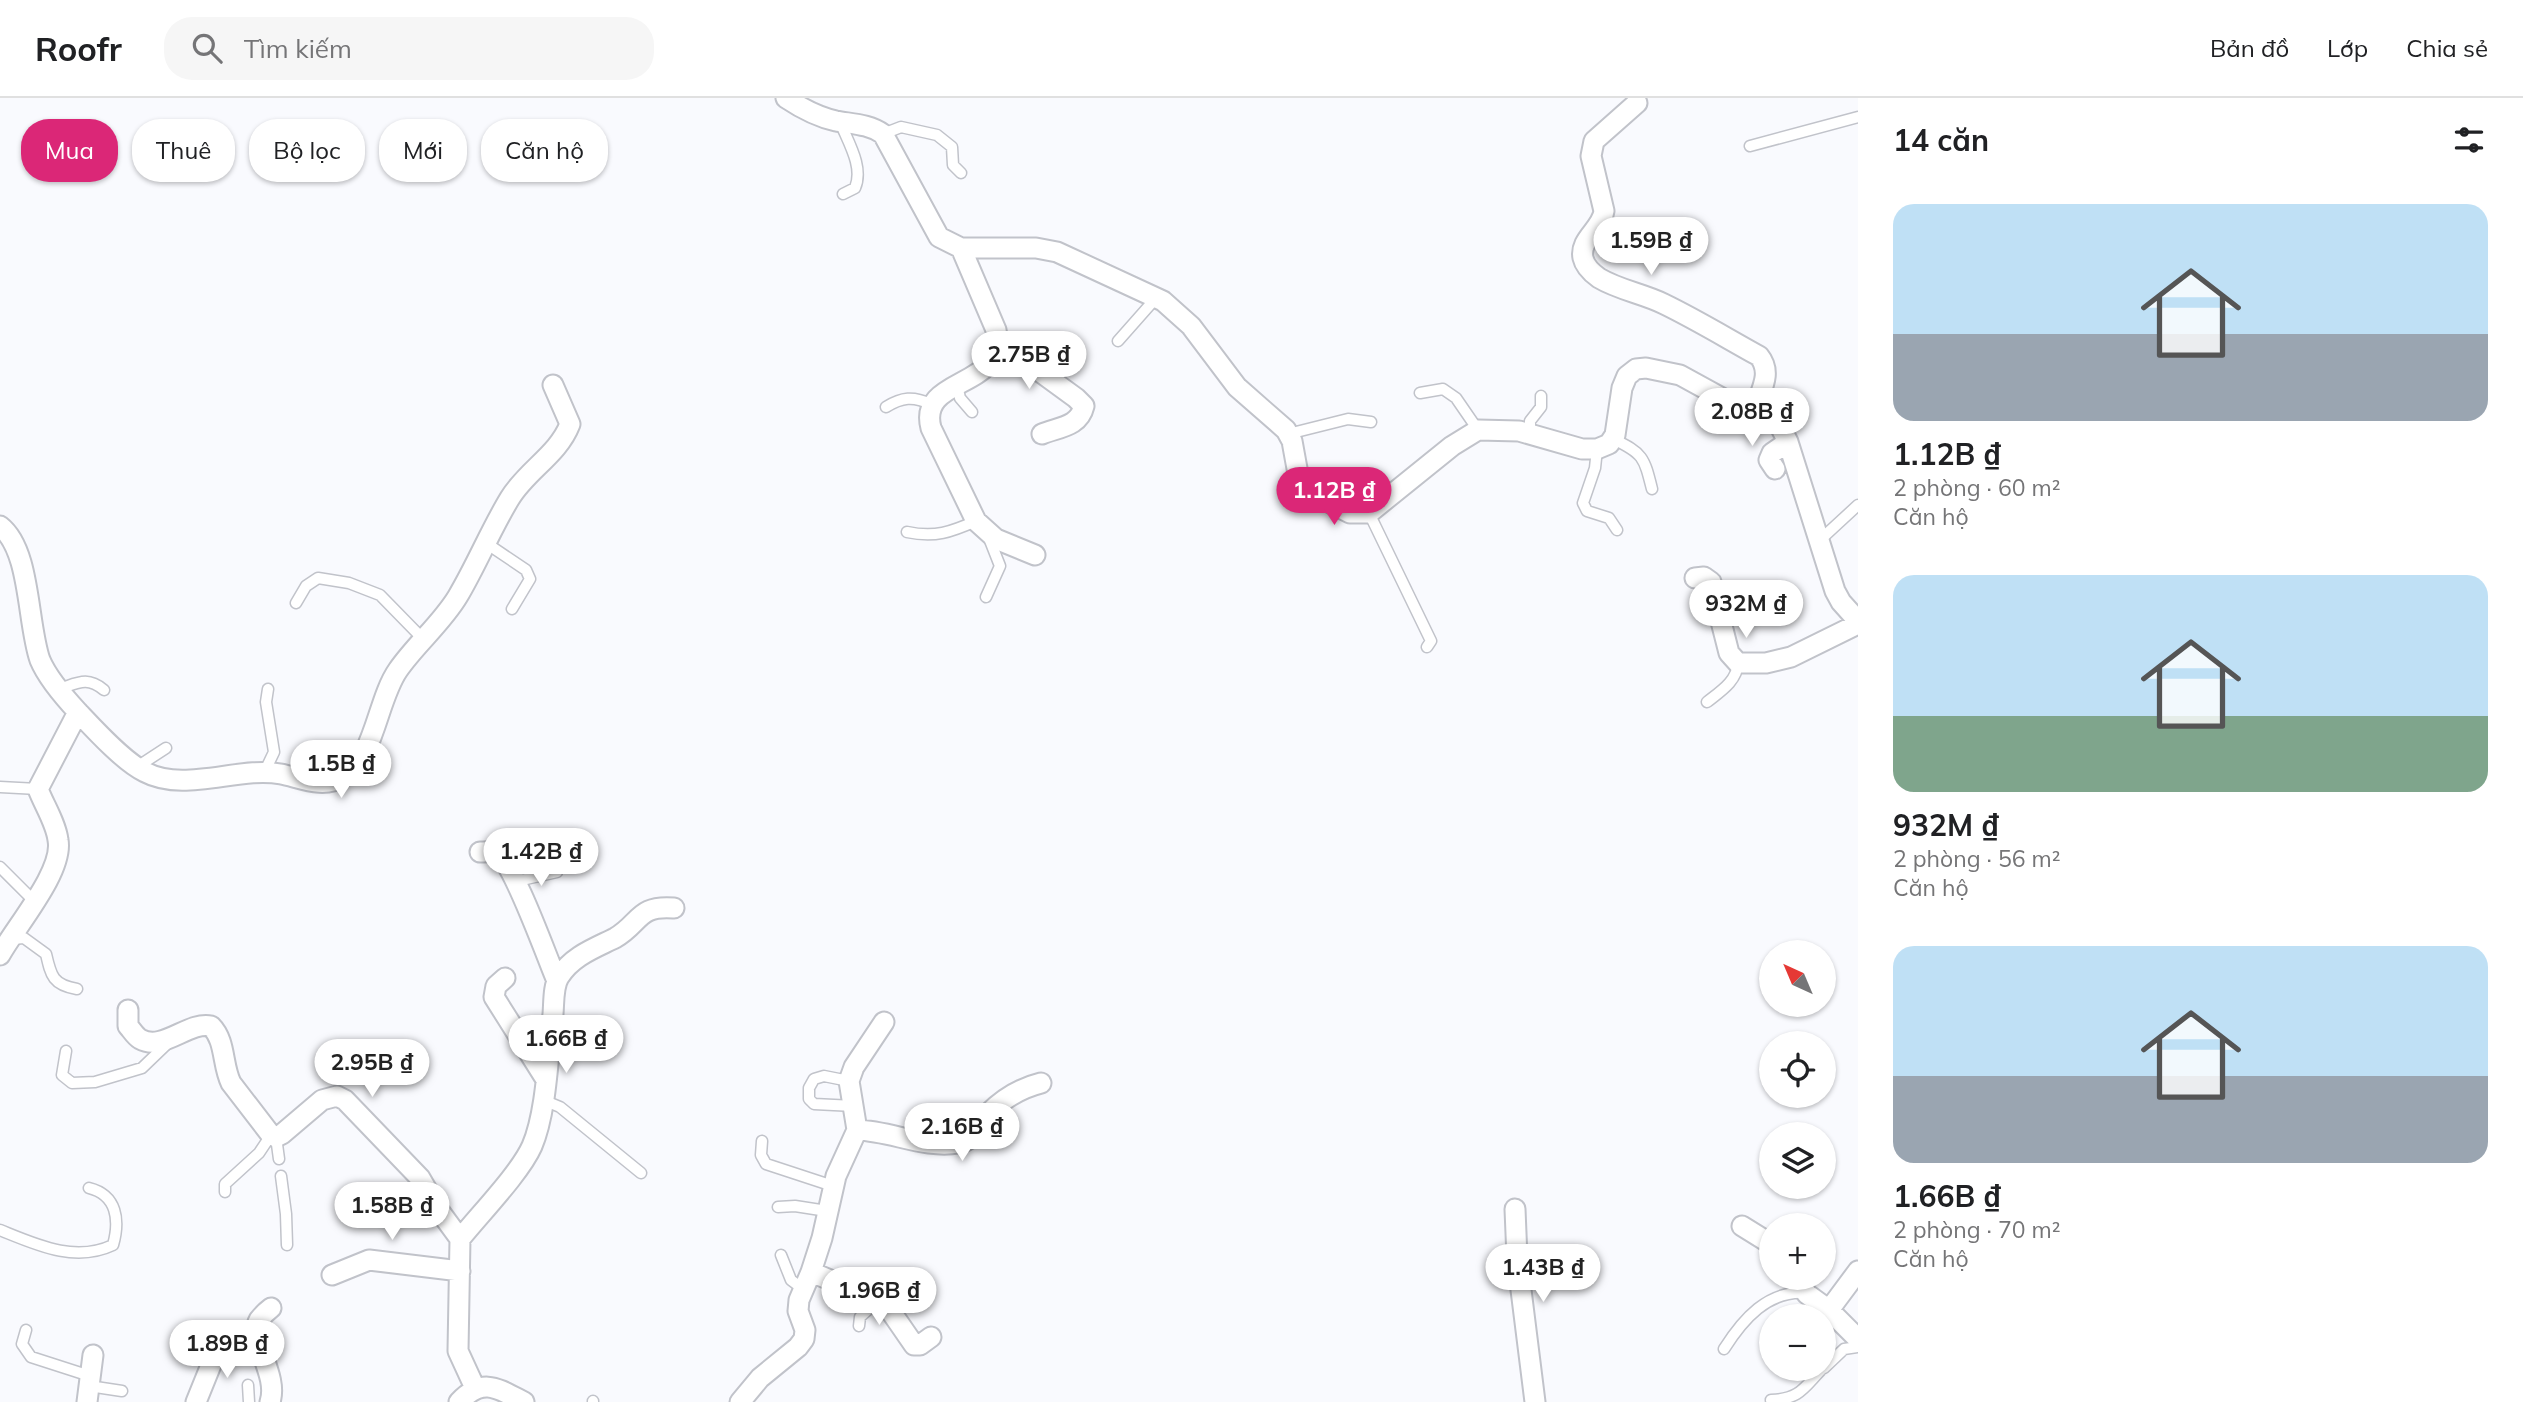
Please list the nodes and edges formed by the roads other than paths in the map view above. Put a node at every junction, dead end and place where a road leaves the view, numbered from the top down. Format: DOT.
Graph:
graph roads {
  1 [pos="786,98"];
  2 [pos="1637,103"];
  3 [pos="1858,117"];
  4 [pos="840,121"];
  5 [pos="883,134"];
  6 [pos="1751,146"];
  7 [pos="961,173"];
  8 [pos="843,194"];
  9 [pos="961,248"];
  10 [pos="1156,297"];
  11 [pos="1118,341"];
  12 [pos="999,342"];
  13 [pos="553,385"];
  14 [pos="957,385"];
  15 [pos="1420,393"];
  16 [pos="1541,396"];
  17 [pos="931,404"];
  18 [pos="1756,406"];
  19 [pos="886,407"];
  20 [pos="972,412"];
  21 [pos="1371,422"];
  22 [pos="1478,430"];
  23 [pos="1530,433"];
  24 [pos="1042,434"];
  25 [pos="1288,434"];
  26 [pos="1788,442"];
  27 [pos="1605,444"];
  28 [pos="1775,469"];
  29 [pos="1652,489"];
  30 [pos="1858,505"];
  31 [pos="1369,513"];
  32 [pos="0,526"];
  33 [pos="981,526"];
  34 [pos="1617,530"];
  35 [pos="907,533"];
  36 [pos="1820,540"];
  37 [pos="486,543"];
  38 [pos="1035,555"];
  39 [pos="1695,578"];
  40 [pos="986,597"];
  41 [pos="296,603"];
  42 [pos="512,609"];
  43 [pos="1858,623"];
  44 [pos="424,640"];
  45 [pos="1427,647"];
  46 [pos="1738,663"];
  47 [pos="268,689"];
  48 [pos="59,690"];
  49 [pos="104,690"];
  50 [pos="1707,702"];
  51 [pos="78,712"];
  52 [pos="166,748"];
  53 [pos="137,767"];
  54 [pos="264,773"];
  55 [pos="0,786"];
  56 [pos="38,789"];
  57 [pos="480,852"];
  58 [pos="0,864"];
  59 [pos="557,872"];
  60 [pos="517,881"];
  61 [pos="34,901"];
  62 [pos="674,908"];
  63 [pos="4,948"];
  64 [pos="505,978"];
  65 [pos="557,981"];
  66 [pos="77,989"];
  67 [pos="128,1010"];
  68 [pos="884,1022"];
  69 [pos="175,1035"];
  70 [pos="66,1051"];
  71 [pos="545,1078"];
  72 [pos="849,1081"];
  73 [pos="1041,1083"];
  74 [pos="542,1100"];
  75 [pos="854,1106"];
  76 [pos="857,1130"];
  77 [pos="274,1136"];
  78 [pos="762,1142"];
  79 [pos="278,1160"];
  80 [pos="641,1173"];
  81 [pos="281,1176"];
  82 [pos="833,1186"];
  83 [pos="89,1188"];
  84 [pos="225,1192"];
  85 [pos="778,1206"];
  86 [pos="1515,1209"];
  87 [pos="827,1211"];
  88 [pos="1742,1226"];
  89 [pos="0,1230"];
  90 [pos="1759,1237"];
  91 [pos="460,1239"];
  92 [pos="287,1245"];
  93 [pos="781,1255"];
  94 [pos="1858,1271"];
  95 [pos="460,1272"];
  96 [pos="332,1275"];
  97 [pos="807,1281"];
  98 [pos="905,1284"];
  99 [pos="1794,1290"];
  100 [pos="1806,1290"];
  101 [pos="882,1301"];
  102 [pos="1822,1304"];
  103 [pos="1833,1304"];
  104 [pos="271,1308"];
  105 [pos="1836,1317"];
  106 [pos="859,1326"];
  107 [pos="26,1330"];
  108 [pos="931,1338"];
  109 [pos="1858,1339"];
  110 [pos="1858,1347"];
  111 [pos="1724,1349"];
  112 [pos="210,1350"];
  113 [pos="93,1355"];
  114 [pos="1836,1356"];
  115 [pos="1812,1381"];
  116 [pos="248,1385"];
  117 [pos="89,1388"];
  118 [pos="475,1388"];
  119 [pos="122,1391"];
  120 [pos="1771,1399"];
  121 [pos="196,1402"];
  122 [pos="249,1402"];
  123 [pos="270,1402"];
  124 [pos="459,1402"];
  125 [pos="524,1402"];
  126 [pos="740,1402"];
  127 [pos="1535,1402"];
  1 -- 4 [label="street"];
  2 -- 18 [label="street"];
  3 -- 6 [label="lane"];
  4 -- 5 [label="street"];
  4 -- 8 [label="lane"];
  5 -- 7 [label="lane"];
  5 -- 9 [label="street"];
  9 -- 10 [label="street"];
  9 -- 12 [label="street"];
  10 -- 11 [label="lane"];
  10 -- 25 [label="street"];
  12 -- 14 [label="street"];
  12 -- 24 [label="street"];
  13 -- 37 [label="street"];
  14 -- 17 [label="street"];
  14 -- 20 [label="lane"];
  15 -- 22 [label="lane"];
  16 -- 23 [label="lane"];
  17 -- 19 [label="lane"];
  17 -- 33 [label="street"];
  18 -- 26 [label="street"];
  18 -- 27 [label="street"];
  21 -- 25 [label="lane"];
  22 -- 23 [label="street"];
  22 -- 31 [label="street"];
  23 -- 27 [label="street"];
  25 -- 31 [label="street"];
  26 -- 28 [label="street"];
  26 -- 36 [label="street"];
  27 -- 29 [label="lane"];
  27 -- 34 [label="lane"];
  30 -- 36 [label="lane"];
  31 -- 45 [label="lane"];
  32 -- 48 [label="street"];
  33 -- 35 [label="lane"];
  33 -- 38 [label="street"];
  33 -- 40 [label="lane"];
  36 -- 43 [label="street"];
  37 -- 42 [label="lane"];
  37 -- 44 [label="street"];
  39 -- 46 [label="street"];
  41 -- 44 [label="lane"];
  43 -- 46 [label="street"];
  44 -- 54 [label="street"];
  46 -- 50 [label="lane"];
  47 -- 54 [label="lane"];
  48 -- 49 [label="lane"];
  48 -- 51 [label="street"];
  51 -- 53 [label="street"];
  51 -- 56 [label="street"];
  52 -- 53 [label="lane"];
  53 -- 54 [label="street"];
  55 -- 56 [label="lane"];
  56 -- 61 [label="street"];
  57 -- 60 [label="street"];
  58 -- 61 [label="lane"];
  59 -- 60 [label="lane"];
  60 -- 65 [label="street"];
  61 -- 63 [label="street"];
  62 -- 65 [label="street"];
  63 -- 66 [label="lane"];
  64 -- 71 [label="street"];
  65 -- 71 [label="street"];
  67 -- 69 [label="street"];
  68 -- 72 [label="street"];
  69 -- 70 [label="lane"];
  69 -- 77 [label="street"];
  71 -- 74 [label="street"];
  72 -- 75 [label="street"];
  72 -- 75 [label="lane"];
  73 -- 76 [label="street"];
  74 -- 80 [label="lane"];
  74 -- 91 [label="street"];
  75 -- 76 [label="street"];
  76 -- 82 [label="street"];
  77 -- 79 [label="lane"];
  77 -- 84 [label="lane"];
  77 -- 91 [label="street"];
  78 -- 82 [label="lane"];
  81 -- 92 [label="lane"];
  82 -- 87 [label="street"];
  83 -- 89 [label="lane"];
  85 -- 87 [label="lane"];
  86 -- 127 [label="street"];
  87 -- 97 [label="street"];
  88 -- 90 [label="street"];
  91 -- 95 [label="street"];
  93 -- 97 [label="lane"];
  94 -- 103 [label="street"];
  95 -- 96 [label="street"];
  95 -- 118 [label="street"];
  97 -- 101 [label="street"];
  97 -- 126 [label="street"];
  98 -- 101 [label="lane"];
  99 -- 111 [label="lane"];
  100 -- 102 [label="street"];
  101 -- 106 [label="lane"];
  101 -- 108 [label="street"];
  104 -- 123 [label="street"];
  105 -- 109 [label="street"];
  107 -- 117 [label="lane"];
  110 -- 114 [label="lane"];
  112 -- 121 [label="street"];
  113 -- 117 [label="street"];
  115 -- 120 [label="lane"];
  116 -- 122 [label="lane"];
  117 -- 119 [label="lane"];
  118 -- 124 [label="street"];
  118 -- 125 [label="street"];
}
